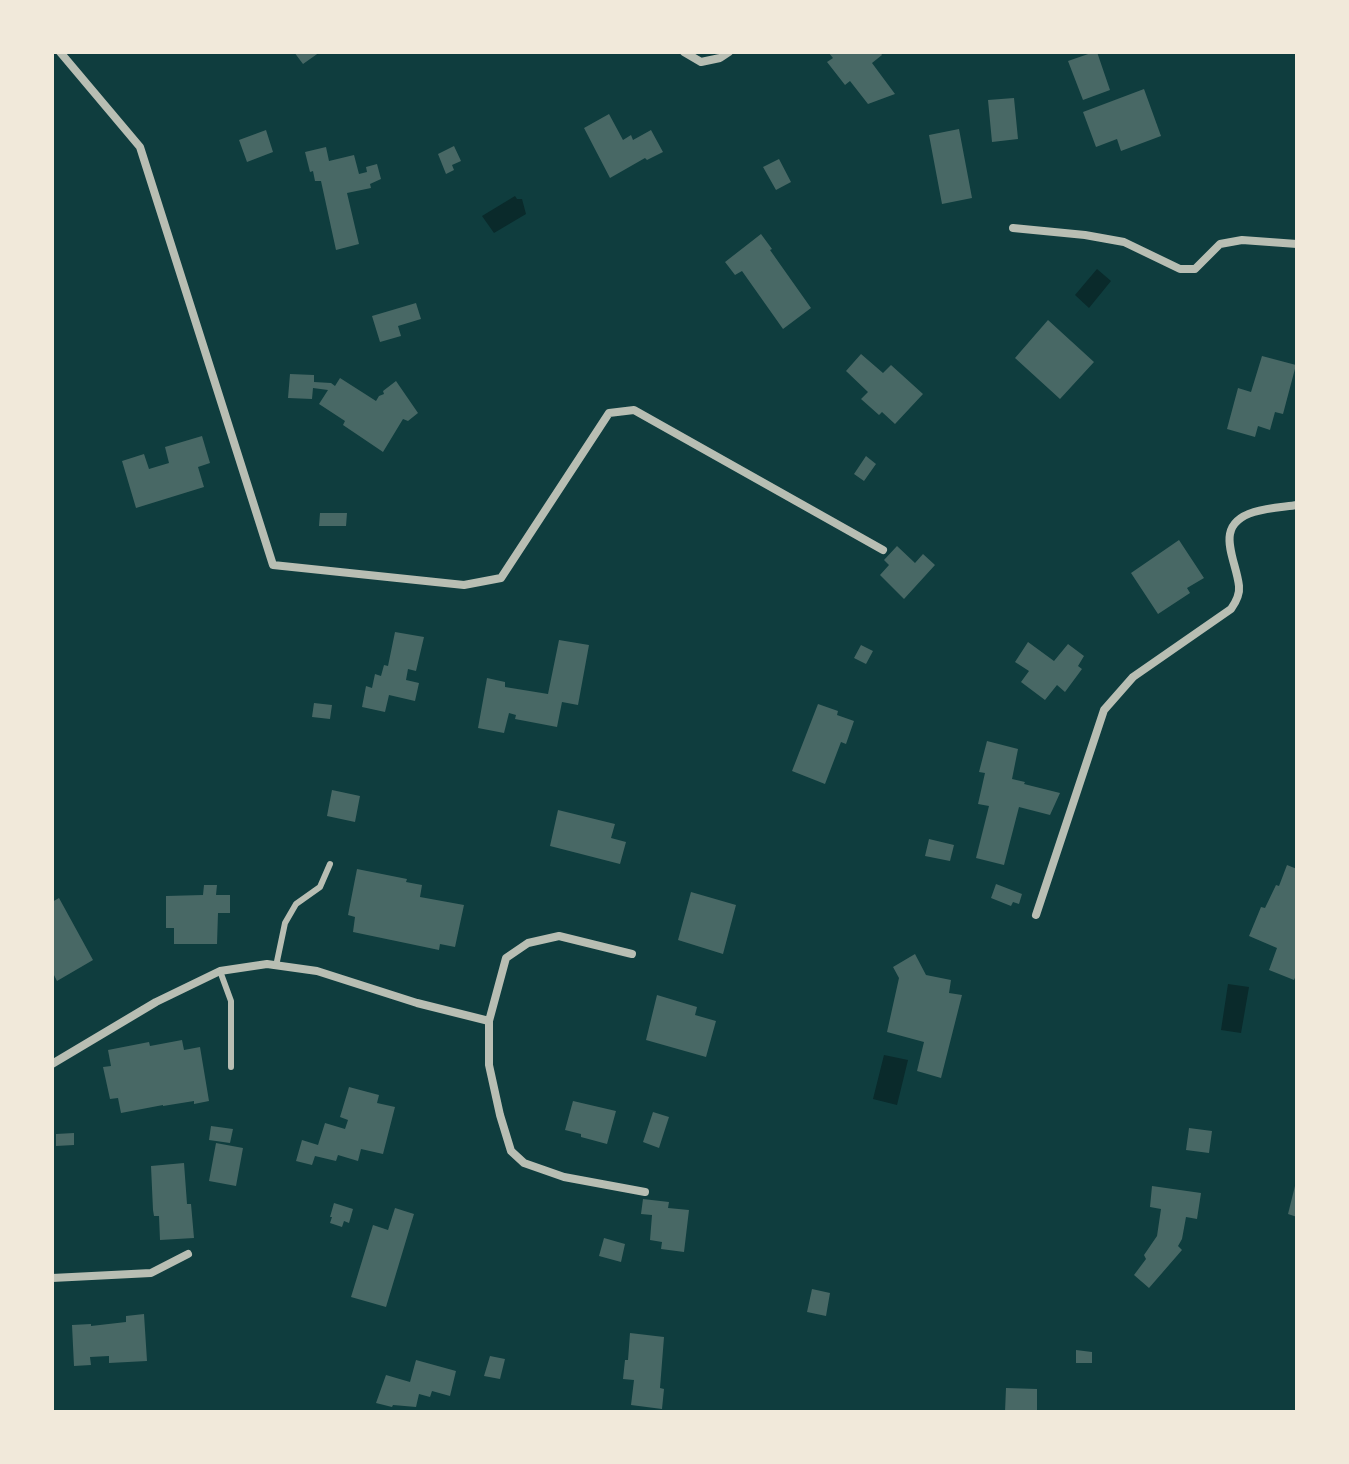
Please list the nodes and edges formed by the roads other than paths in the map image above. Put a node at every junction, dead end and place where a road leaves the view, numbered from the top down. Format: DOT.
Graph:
graph roads {
  1 [pos="60,52"];
  2 [pos="684,52"];
  3 [pos="729,52"];
  4 [pos="1013,228"];
  5 [pos="1297,244"];
  6 [pos="1297,505"];
  7 [pos="883,550"];
  8 [pos="330,864"];
  9 [pos="1036,915"];
  10 [pos="632,954"];
  11 [pos="276,966"];
  12 [pos="220,971"];
  13 [pos="489,1021"];
  14 [pos="52,1064"];
  15 [pos="231,1067"];
  16 [pos="645,1192"];
  17 [pos="188,1254"];
  18 [pos="52,1278"];
  1 -- 7 [label="street"];
  2 -- 3 [label="street"];
  4 -- 5 [label="street"];
  6 -- 9 [label="street"];
  8 -- 11 [label="lane"];
  10 -- 13 [label="street"];
  11 -- 12 [label="street"];
  11 -- 13 [label="street"];
  12 -- 14 [label="street"];
  12 -- 15 [label="lane"];
  13 -- 16 [label="street"];
  17 -- 18 [label="street"];
}
